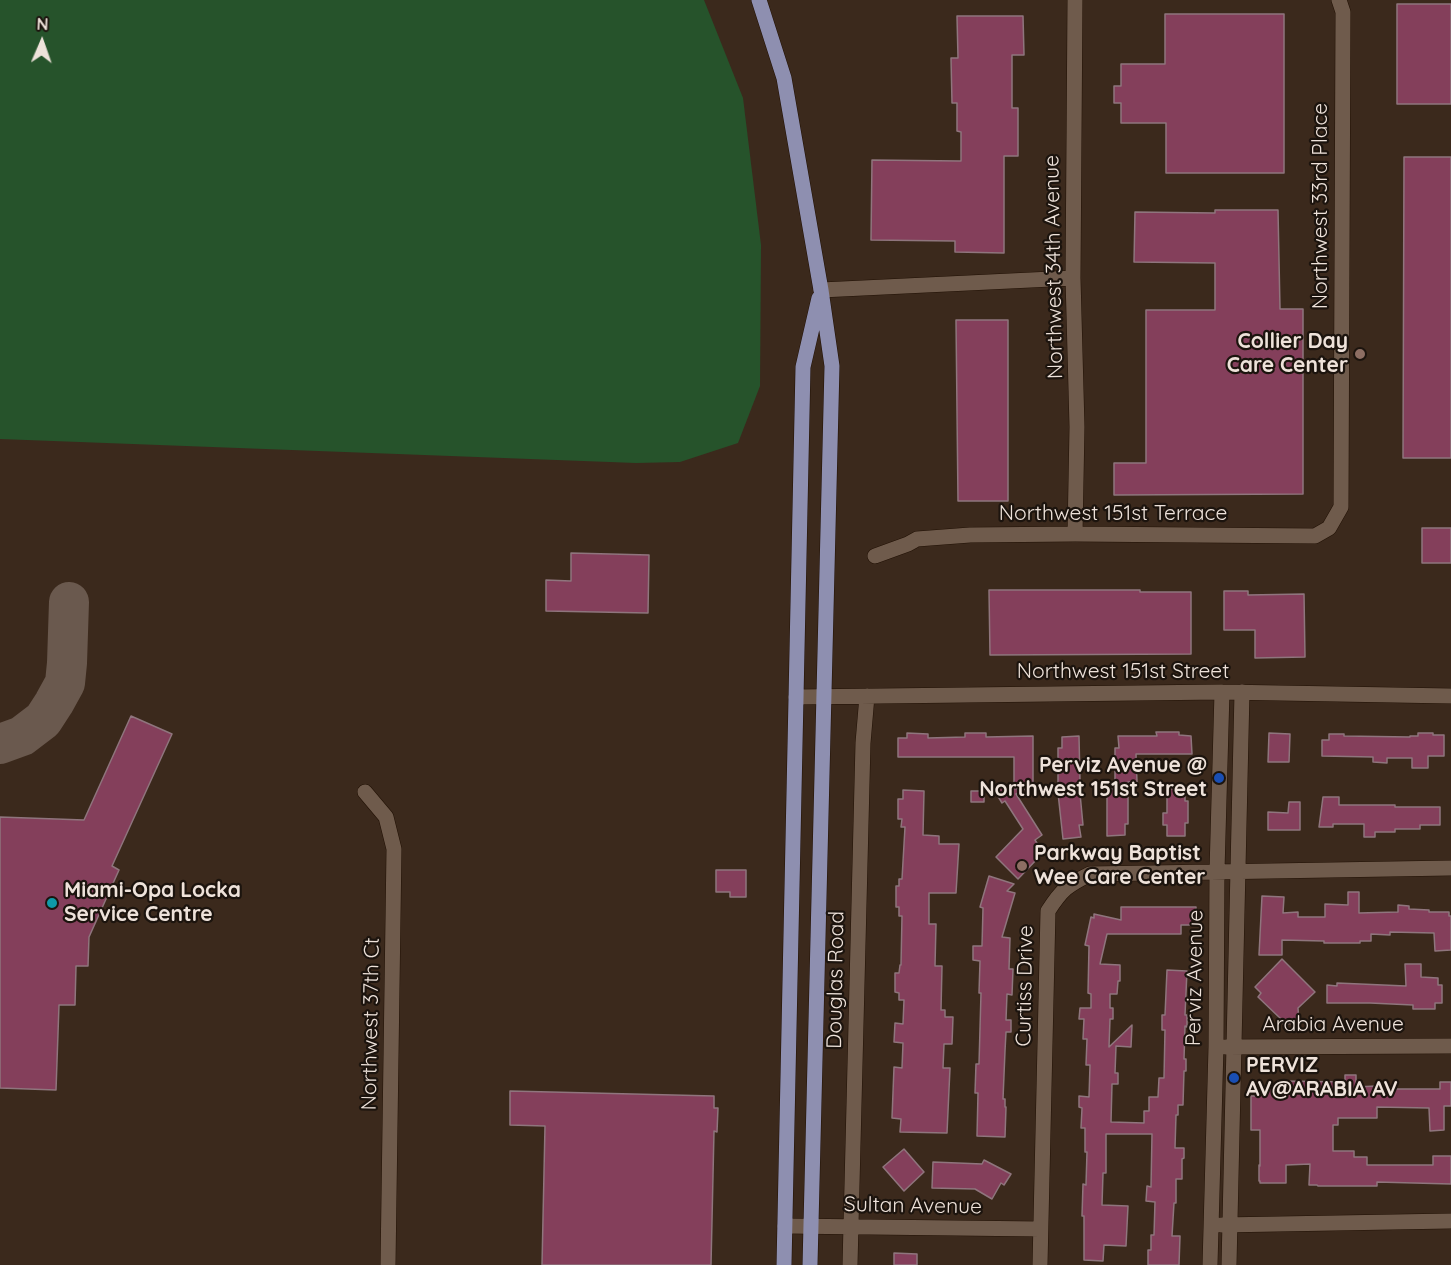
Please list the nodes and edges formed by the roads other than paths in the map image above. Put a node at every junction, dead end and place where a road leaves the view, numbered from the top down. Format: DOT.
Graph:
graph roads {
  1 [pos="759,0"];
  2 [pos="1075,0"];
  3 [pos="1341,6"];
  4 [pos="1073,278"];
  5 [pos="821,290"];
  6 [pos="1341,507"];
  7 [pos="1075,534"];
  8 [pos="875,556"];
  9 [pos="1222,692"];
  10 [pos="1242,692"];
  11 [pos="823,696"];
  12 [pos="867,696"];
  13 [pos="1451,696"];
  14 [pos="796,697"];
  15 [pos="365,792"];
  16 [pos="1451,868"];
  17 [pos="1217,871"];
  18 [pos="1237,871"];
  19 [pos="1451,1046"];
  20 [pos="1216,1047"];
  21 [pos="1234,1047"];
  22 [pos="1451,1221"];
  23 [pos="1212,1225"];
  24 [pos="1230,1225"];
  25 [pos="785,1226"];
  26 [pos="811,1226"];
  27 [pos="851,1227"];
  28 [pos="1040,1229"];
  29 [pos="388,1265"];
  30 [pos="784,1265"];
  31 [pos="810,1265"];
  32 [pos="850,1265"];
  33 [pos="1040,1265"];
  34 [pos="1210,1265"];
  35 [pos="1228,1265"];
  1 -- 5 [label="main road"];
  2 -- 4 [label="street, Northwest 34th Avenue"];
  3 -- 6 [label="street, Northwest 33rd Place"];
  4 -- 5 [label="street"];
  4 -- 7 [label="street, Northwest 34th Avenue"];
  5 -- 11 [label="main road"];
  5 -- 14 [label="main road"];
  6 -- 7 [label="street, Northwest 151st Terrace"];
  7 -- 8 [label="street, Northwest 151st Terrace"];
  9 -- 10 [label="street, Northwest 151st Street"];
  9 -- 12 [label="street, Northwest 151st Street"];
  9 -- 17 [label="street, Perviz Avenue"];
  10 -- 13 [label="street, Northwest 151st Street"];
  10 -- 18 [label="street, Perviz Avenue"];
  11 -- 12 [label="street, Northwest 151st Street"];
  11 -- 14 [label="street, Northwest 151st Street"];
  11 -- 26 [label="main road"];
  12 -- 27 [label="street, Douglas Road"];
  14 -- 25 [label="main road"];
  15 -- 29 [label="street, Northwest 37th Ct"];
  16 -- 18 [label="street, Curtiss Drive"];
  17 -- 18 [label="street, Curtiss Drive"];
  17 -- 20 [label="street, Perviz Avenue"];
  17 -- 28 [label="street, Curtiss Drive"];
  18 -- 21 [label="street, Perviz Avenue"];
  19 -- 21 [label="street, Arabia Avenue"];
  20 -- 21 [label="street, Arabia Avenue"];
  20 -- 23 [label="street, Perviz Avenue"];
  21 -- 24 [label="street, Perviz Avenue"];
  22 -- 24 [label="street"];
  23 -- 24 [label="street"];
  23 -- 34 [label="street, Perviz Avenue"];
  24 -- 35 [label="street, Perviz Avenue"];
  25 -- 26 [label="street, Sultan Avenue"];
  25 -- 30 [label="main road"];
  26 -- 27 [label="street, Sultan Avenue"];
  26 -- 31 [label="main road"];
  27 -- 28 [label="street, Sultan Avenue"];
  27 -- 32 [label="street, Douglas Road"];
  28 -- 33 [label="street, Curtiss Drive"];
}
